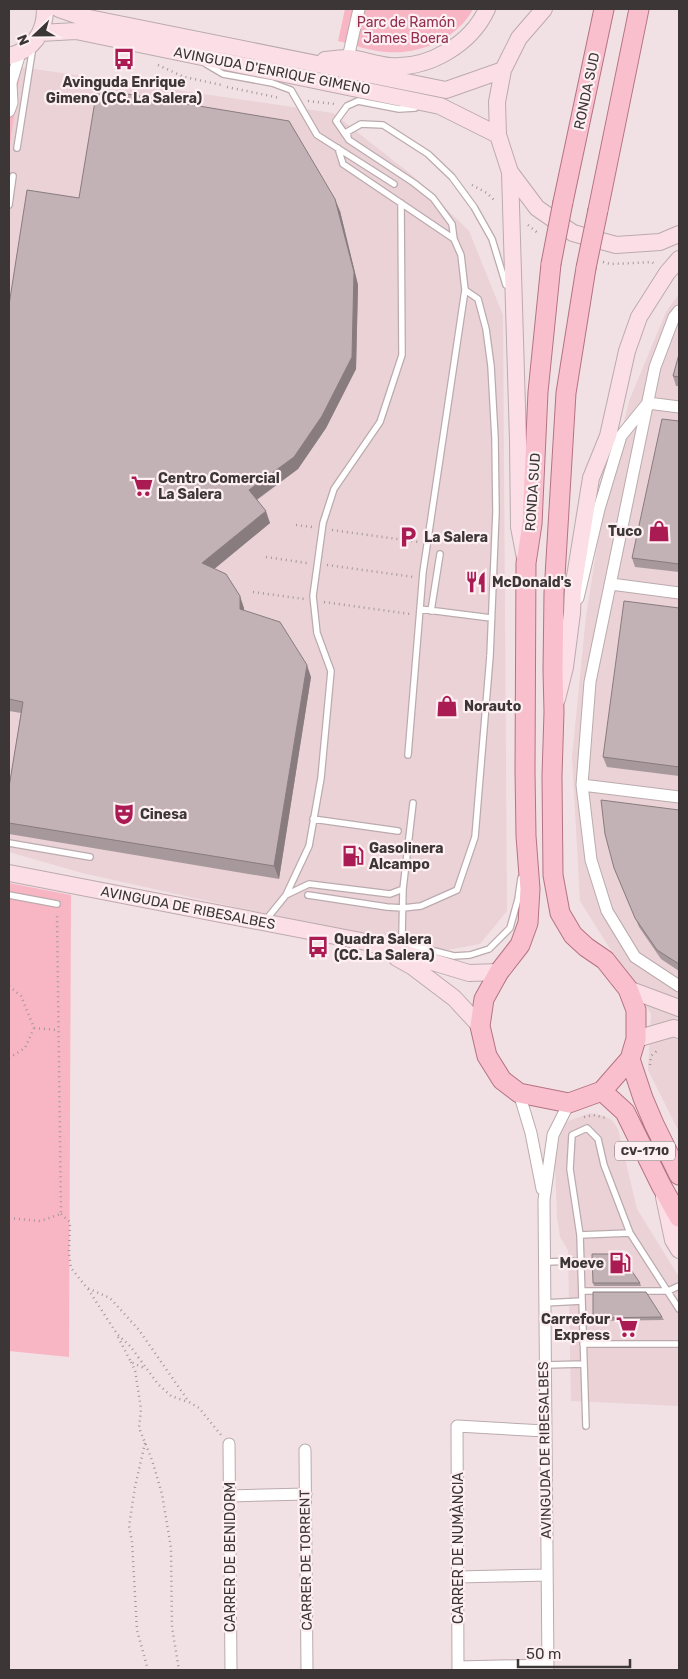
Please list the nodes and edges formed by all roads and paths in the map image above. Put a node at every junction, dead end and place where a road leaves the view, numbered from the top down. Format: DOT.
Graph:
graph roads {
  1 [pos="45,9"];
  2 [pos="58,9"];
  3 [pos="359,9"];
  4 [pos="487,9"];
  5 [pos="604,9"];
  6 [pos="639,9"];
  7 [pos="545,10"];
  8 [pos="37,38"];
  9 [pos="190,54"];
  10 [pos="14,55"];
  11 [pos="348,58"];
  12 [pos="304,61"];
  13 [pos="154,63"];
  14 [pos="503,70"];
  15 [pos="296,100"];
  16 [pos="347,106"];
  17 [pos="440,106"];
  18 [pos="9,111"];
  19 [pos="498,135"];
  20 [pos="348,140"];
  21 [pos="17,148"];
  22 [pos="338,148"];
  23 [pos="510,172"];
  24 [pos="13,176"];
  25 [pos="394,184"];
  26 [pos="469,184"];
  27 [pos="496,202"];
  28 [pos="400,203"];
  29 [pos="9,205"];
  30 [pos="679,234"];
  31 [pos="454,239"];
  32 [pos="679,259"];
  33 [pos="465,290"];
  34 [pos="679,311"];
  35 [pos="515,339"];
  36 [pos="648,403"];
  37 [pos="679,407"];
  38 [pos="296,525"];
  39 [pos="322,529"];
  40 [pos="428,543"];
  41 [pos="440,554"];
  42 [pos="266,557"];
  43 [pos="526,563"];
  44 [pos="317,564"];
  45 [pos="423,578"];
  46 [pos="611,584"];
  47 [pos="253,592"];
  48 [pos="679,593"];
  49 [pos="313,601"];
  50 [pos="432,611"];
  51 [pos="419,612"];
  52 [pos="572,613"];
  53 [pos="491,618"];
  54 [pos="554,712"];
  55 [pos="408,755"];
  56 [pos="582,785"];
  57 [pos="679,797"];
  58 [pos="414,803"];
  59 [pos="313,819"];
  60 [pos="398,830"];
  61 [pos="526,836"];
  62 [pos="9,843"];
  63 [pos="90,857"];
  64 [pos="9,874"];
  65 [pos="403,889"];
  66 [pos="9,895"];
  67 [pos="286,895"];
  68 [pos="308,895"];
  69 [pos="57,904"];
  70 [pos="403,908"];
  71 [pos="264,922"];
  72 [pos="366,942"];
  73 [pos="499,972"];
  74 [pos="9,986"];
  75 [pos="679,986"];
  76 [pos="628,989"];
  77 [pos="679,1008"];
  78 [pos="480,1026"];
  79 [pos="34,1028"];
  80 [pos="58,1030"];
  81 [pos="679,1030"];
  82 [pos="636,1039"];
  83 [pos="9,1058"];
  84 [pos="630,1059"];
  85 [pos="602,1091"];
  86 [pos="519,1093"];
  87 [pos="569,1103"];
  88 [pos="679,1175"];
  89 [pos="661,1185"];
  90 [pos="544,1200"];
  91 [pos="61,1214"];
  92 [pos="679,1217"];
  93 [pos="9,1218"];
  94 [pos="630,1233"];
  95 [pos="580,1235"];
  96 [pos="679,1250"];
  97 [pos="581,1261"];
  98 [pos="544,1262"];
  99 [pos="679,1286"];
  100 [pos="87,1288"];
  101 [pos="668,1291"];
  102 [pos="582,1292"];
  103 [pos="582,1302"];
  104 [pos="544,1303"];
  105 [pos="679,1309"];
  106 [pos="117,1334"];
  107 [pos="583,1344"];
  108 [pos="679,1344"];
  109 [pos="131,1362"];
  110 [pos="584,1364"];
  111 [pos="544,1366"];
  112 [pos="146,1368"];
  113 [pos="189,1402"];
  114 [pos="586,1426"];
  115 [pos="545,1431"];
  116 [pos="145,1443"];
  117 [pos="230,1444"];
  118 [pos="305,1450"];
  119 [pos="306,1494"];
  120 [pos="230,1496"];
  121 [pos="547,1575"];
  122 [pos="458,1577"];
  123 [pos="548,1668"];
  124 [pos="458,1669"];
  125 [pos="148,1670"];
  126 [pos="179,1670"];
  127 [pos="231,1670"];
  128 [pos="307,1670"];
  1 -- 8 [label="main road"];
  2 -- 12 [label="main road, AVINGUDA D'ENRIQUE GIMENO"];
  3 -- 11 [label="street"];
  4 -- 11 [label="main road"];
  5 -- 43 [label="main road, RONDA SUD, bridge"];
  6 -- 54 [label="main road, RONDA SUD, bridge"];
  7 -- 14 [label="main road"];
  8 -- 9 [label="main road, AVINGUDA D'ENRIQUE GIMENO"];
  8 -- 10 [label="main road"];
  8 -- 21 [label="lane"];
  9 -- 15 [label="lane"];
  9 -- 17 [label="main road, AVINGUDA D'ENRIQUE GIMENO"];
  10 -- 18 [label="street"];
  11 -- 12 [label="main road"];
  12 -- 14 [label="main road, AVINGUDA D'ENRIQUE GIMENO"];
  13 -- 15 [label="path"];
  14 -- 19 [label="main road"];
  15 -- 16 [label="path"];
  15 -- 22 [label="lane"];
  16 -- 17 [label="lane"];
  16 -- 20 [label="lane"];
  17 -- 19 [label="main road, AVINGUDA D'ENRIQUE GIMENO"];
  19 -- 23 [label="main road"];
  20 -- 31 [label="lane"];
  20 -- 35 [label="lane"];
  22 -- 25 [label="lane"];
  22 -- 28 [label="lane"];
  23 -- 30 [label="main road"];
  23 -- 35 [label="main road"];
  24 -- 29 [label="lane"];
  26 -- 27 [label="path"];
  28 -- 31 [label="lane"];
  28 -- 39 [label="lane"];
  31 -- 33 [label="lane"];
  32 -- 52 [label="main road"];
  33 -- 40 [label="lane"];
  33 -- 53 [label="lane"];
  34 -- 36 [label="street"];
  35 -- 43 [label="main road"];
  36 -- 37 [label="street"];
  36 -- 46 [label="street"];
  36 -- 52 [label="street"];
  38 -- 39 [label="path"];
  39 -- 40 [label="path"];
  39 -- 44 [label="lane"];
  40 -- 45 [label="lane"];
  41 -- 50 [label="lane"];
  42 -- 44 [label="path"];
  43 -- 61 [label="main road, RONDA SUD"];
  44 -- 45 [label="path"];
  44 -- 49 [label="lane"];
  45 -- 51 [label="lane"];
  46 -- 48 [label="street"];
  46 -- 56 [label="street"];
  47 -- 49 [label="path"];
  49 -- 51 [label="path"];
  49 -- 59 [label="lane"];
  50 -- 51 [label="lane"];
  50 -- 53 [label="lane"];
  51 -- 55 [label="lane"];
  52 -- 54 [label="main road"];
  53 -- 70 [label="lane"];
  54 -- 76 [label="main road, RONDA SUD"];
  56 -- 57 [label="street"];
  56 -- 75 [label="street"];
  58 -- 65 [label="lane"];
  59 -- 60 [label="lane"];
  59 -- 67 [label="lane"];
  61 -- 70 [label="lane"];
  61 -- 73 [label="main road, RONDA SUD"];
  62 -- 63 [label="lane"];
  64 -- 71 [label="main road, AVINGUDA DE RIBESALBES"];
  65 -- 67 [label="lane"];
  65 -- 70 [label="lane"];
  66 -- 69 [label="lane"];
  67 -- 71 [label="lane"];
  68 -- 70 [label="lane"];
  69 -- 80 [label="path"];
  71 -- 72 [label="main road, AVINGUDA DE RIBESALBES"];
  72 -- 73 [label="main road, AVINGUDA DE RIBESALBES"];
  72 -- 78 [label="main road, AVINGUDA DE RIBESALBES"];
  73 -- 78 [label="main road, RONDA SUD"];
  74 -- 79 [label="path"];
  76 -- 77 [label="main road"];
  76 -- 82 [label="main road"];
  78 -- 86 [label="main road"];
  79 -- 80 [label="path"];
  79 -- 83 [label="path"];
  80 -- 91 [label="path"];
  81 -- 82 [label="main road"];
  82 -- 84 [label="main road"];
  84 -- 85 [label="main road"];
  84 -- 88 [label="main road, CV-1710"];
  85 -- 87 [label="main road"];
  85 -- 89 [label="main road, CV-1710"];
  86 -- 87 [label="main road"];
  86 -- 90 [label="street, AVINGUDA DE RIBESALBES"];
  87 -- 90 [label="street, AVINGUDA DE RIBESALBES"];
  89 -- 92 [label="main road, CV-1710"];
  89 -- 96 [label="main road"];
  90 -- 98 [label="street, AVINGUDA DE RIBESALBES"];
  91 -- 93 [label="path"];
  91 -- 100 [label="path"];
  94 -- 95 [label="lane"];
  94 -- 95 [label="lane"];
  94 -- 101 [label="lane"];
  95 -- 97 [label="lane"];
  97 -- 98 [label="lane"];
  97 -- 102 [label="lane"];
  98 -- 104 [label="street, AVINGUDA DE RIBESALBES"];
  99 -- 101 [label="lane"];
  100 -- 106 [label="path"];
  100 -- 113 [label="path"];
  101 -- 102 [label="lane"];
  101 -- 105 [label="lane"];
  102 -- 103 [label="lane"];
  103 -- 104 [label="lane"];
  103 -- 107 [label="lane"];
  104 -- 111 [label="street, AVINGUDA DE RIBESALBES"];
  106 -- 109 [label="path"];
  106 -- 112 [label="path"];
  107 -- 108 [label="lane"];
  107 -- 110 [label="lane"];
  109 -- 112 [label="path"];
  109 -- 116 [label="path"];
  110 -- 111 [label="lane"];
  110 -- 114 [label="lane"];
  111 -- 115 [label="street, AVINGUDA DE RIBESALBES"];
  112 -- 113 [label="path"];
  113 -- 117 [label="path"];
  115 -- 121 [label="street, AVINGUDA DE RIBESALBES"];
  115 -- 122 [label="street, CARRER DE NUMÀNCIA"];
  116 -- 125 [label="path"];
  116 -- 126 [label="path"];
  117 -- 120 [label="street, CARRER DE BENIDORM"];
  118 -- 119 [label="street, CARRER DE TORRENT"];
  119 -- 120 [label="street"];
  119 -- 128 [label="street, CARRER DE TORRENT"];
  120 -- 127 [label="street, CARRER DE BENIDORM"];
  121 -- 122 [label="street"];
  121 -- 123 [label="street, AVINGUDA DE RIBESALBES"];
  122 -- 124 [label="street, CARRER DE NUMÀNCIA"];
  123 -- 124 [label="street"];
}
